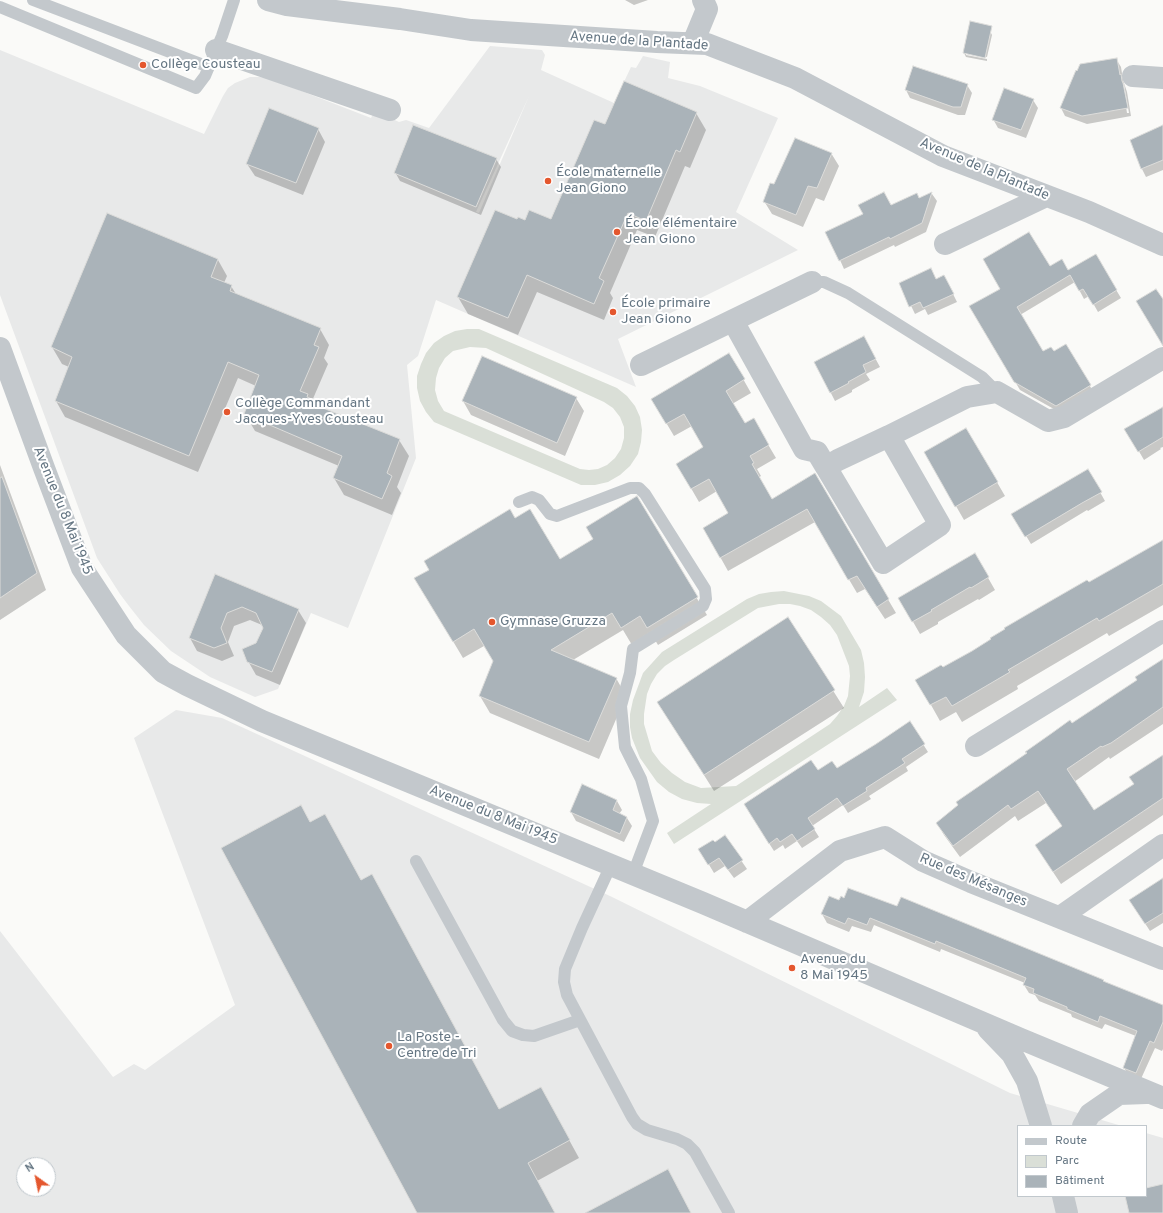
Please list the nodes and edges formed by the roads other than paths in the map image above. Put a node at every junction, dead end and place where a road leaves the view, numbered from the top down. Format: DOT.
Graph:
graph roads {
  1 [pos="33,0"];
  2 [pos="234,0"];
  3 [pos="268,0"];
  4 [pos="703,0"];
  5 [pos="0,7"];
  6 [pos="693,43"];
  7 [pos="212,59"];
  8 [pos="1133,76"];
  9 [pos="1163,78"];
  10 [pos="390,110"];
  11 [pos="1046,196"];
  12 [pos="945,244"];
  13 [pos="1163,245"];
  14 [pos="812,282"];
  15 [pos="733,321"];
  16 [pos="0,348"];
  17 [pos="1163,358"];
  18 [pos="641,365"];
  19 [pos="996,392"];
  20 [pos="889,436"];
  21 [pos="826,467"];
  22 [pos="519,502"];
  23 [pos="1163,631"];
  24 [pos="976,746"];
  25 [pos="1163,845"];
  26 [pos="416,861"];
  27 [pos="612,865"];
  28 [pos="633,874"];
  29 [pos="1060,917"];
  30 [pos="747,922"];
  31 [pos="1163,959"];
  32 [pos="580,1020"];
  33 [pos="982,1022"];
  34 [pos="1156,1095"];
  35 [pos="1041,1125"];
  36 [pos="1083,1125"];
  37 [pos="1063,1197"];
  38 [pos="729,1213"];
  39 [pos="1068,1213"];
  1 -- 7 [label="lane"];
  2 -- 7 [label="lane"];
  3 -- 6 [label="street, Avenue de la Plantade"];
  4 -- 6 [label="street"];
  5 -- 7 [label="lane"];
  6 -- 11 [label="street, Avenue de la Plantade"];
  7 -- 10 [label="street"];
  8 -- 9 [label="street"];
  11 -- 12 [label="street"];
  11 -- 13 [label="street, Avenue de la Plantade"];
  14 -- 15 [label="street"];
  14 -- 19 [label="lane"];
  15 -- 18 [label="street"];
  15 -- 21 [label="street"];
  16 -- 27 [label="street, Avenue du 8 Mai 1945"];
  17 -- 19 [label="street"];
  19 -- 20 [label="street"];
  20 -- 21 [label="street"];
  20 -- 21 [label="street"];
  22 -- 28 [label="lane"];
  23 -- 24 [label="street"];
  25 -- 29 [label="street"];
  26 -- 32 [label="lane"];
  27 -- 28 [label="street, Avenue du 8 Mai 1945"];
  27 -- 32 [label="lane"];
  28 -- 30 [label="street, Avenue du 8 Mai 1945"];
  29 -- 30 [label="street, Rue des Mésanges"];
  29 -- 31 [label="street, Rue des Mésanges"];
  30 -- 33 [label="street, Avenue du 8 Mai 1945"];
  32 -- 38 [label="lane"];
  33 -- 34 [label="street, Avenue du 8 Mai 1945"];
  33 -- 35 [label="street"];
  34 -- 36 [label="street"];
  37 -- 39 [label="street"];
}
